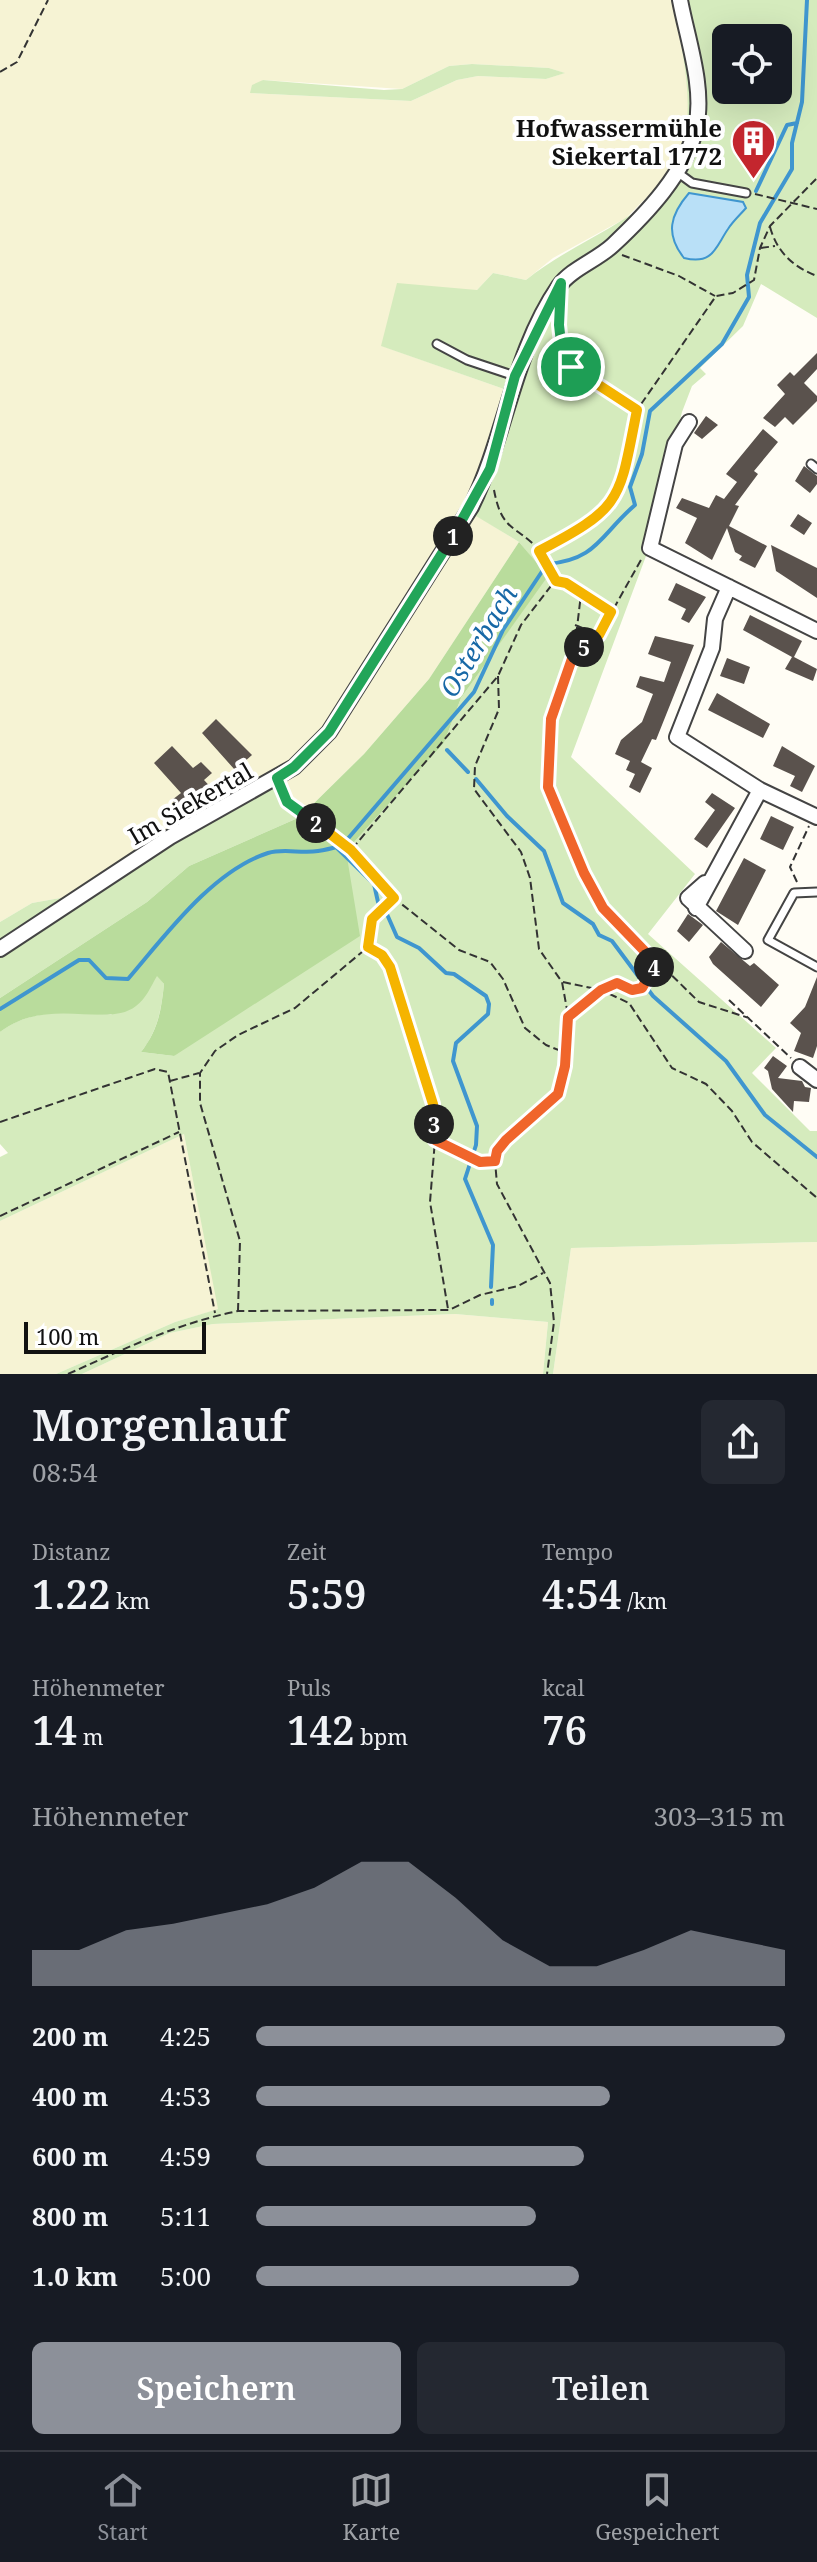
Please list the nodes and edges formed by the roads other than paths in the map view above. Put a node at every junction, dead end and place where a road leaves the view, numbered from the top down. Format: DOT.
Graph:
graph roads {
  1 [pos="680,0"];
  2 [pos="677,172"];
  3 [pos="746,193"];
  4 [pos="437,344"];
  5 [pos="515,376"];
  6 [pos="689,422"];
  7 [pos="729,587"];
  8 [pos="817,631"];
  9 [pos="760,790"];
  10 [pos="816,816"];
  11 [pos="817,892"];
  12 [pos="0,949"];
  13 [pos="745,951"];
  14 [pos="817,967"];
  15 [pos="800,1067"];
  16 [pos="817,1080"];
  1 -- 2 [label="street, Im Siekertal"];
  2 -- 3 [label="lane"];
  2 -- 5 [label="street, Im Siekertal"];
  4 -- 5 [label="lane"];
  5 -- 12 [label="street, Im Siekertal"];
  6 -- 7 [label="street"];
  7 -- 8 [label="street"];
  7 -- 9 [label="street"];
  9 -- 10 [label="street"];
  9 -- 13 [label="street"];
  11 -- 14 [label="lane"];
  15 -- 16 [label="street"];
}
